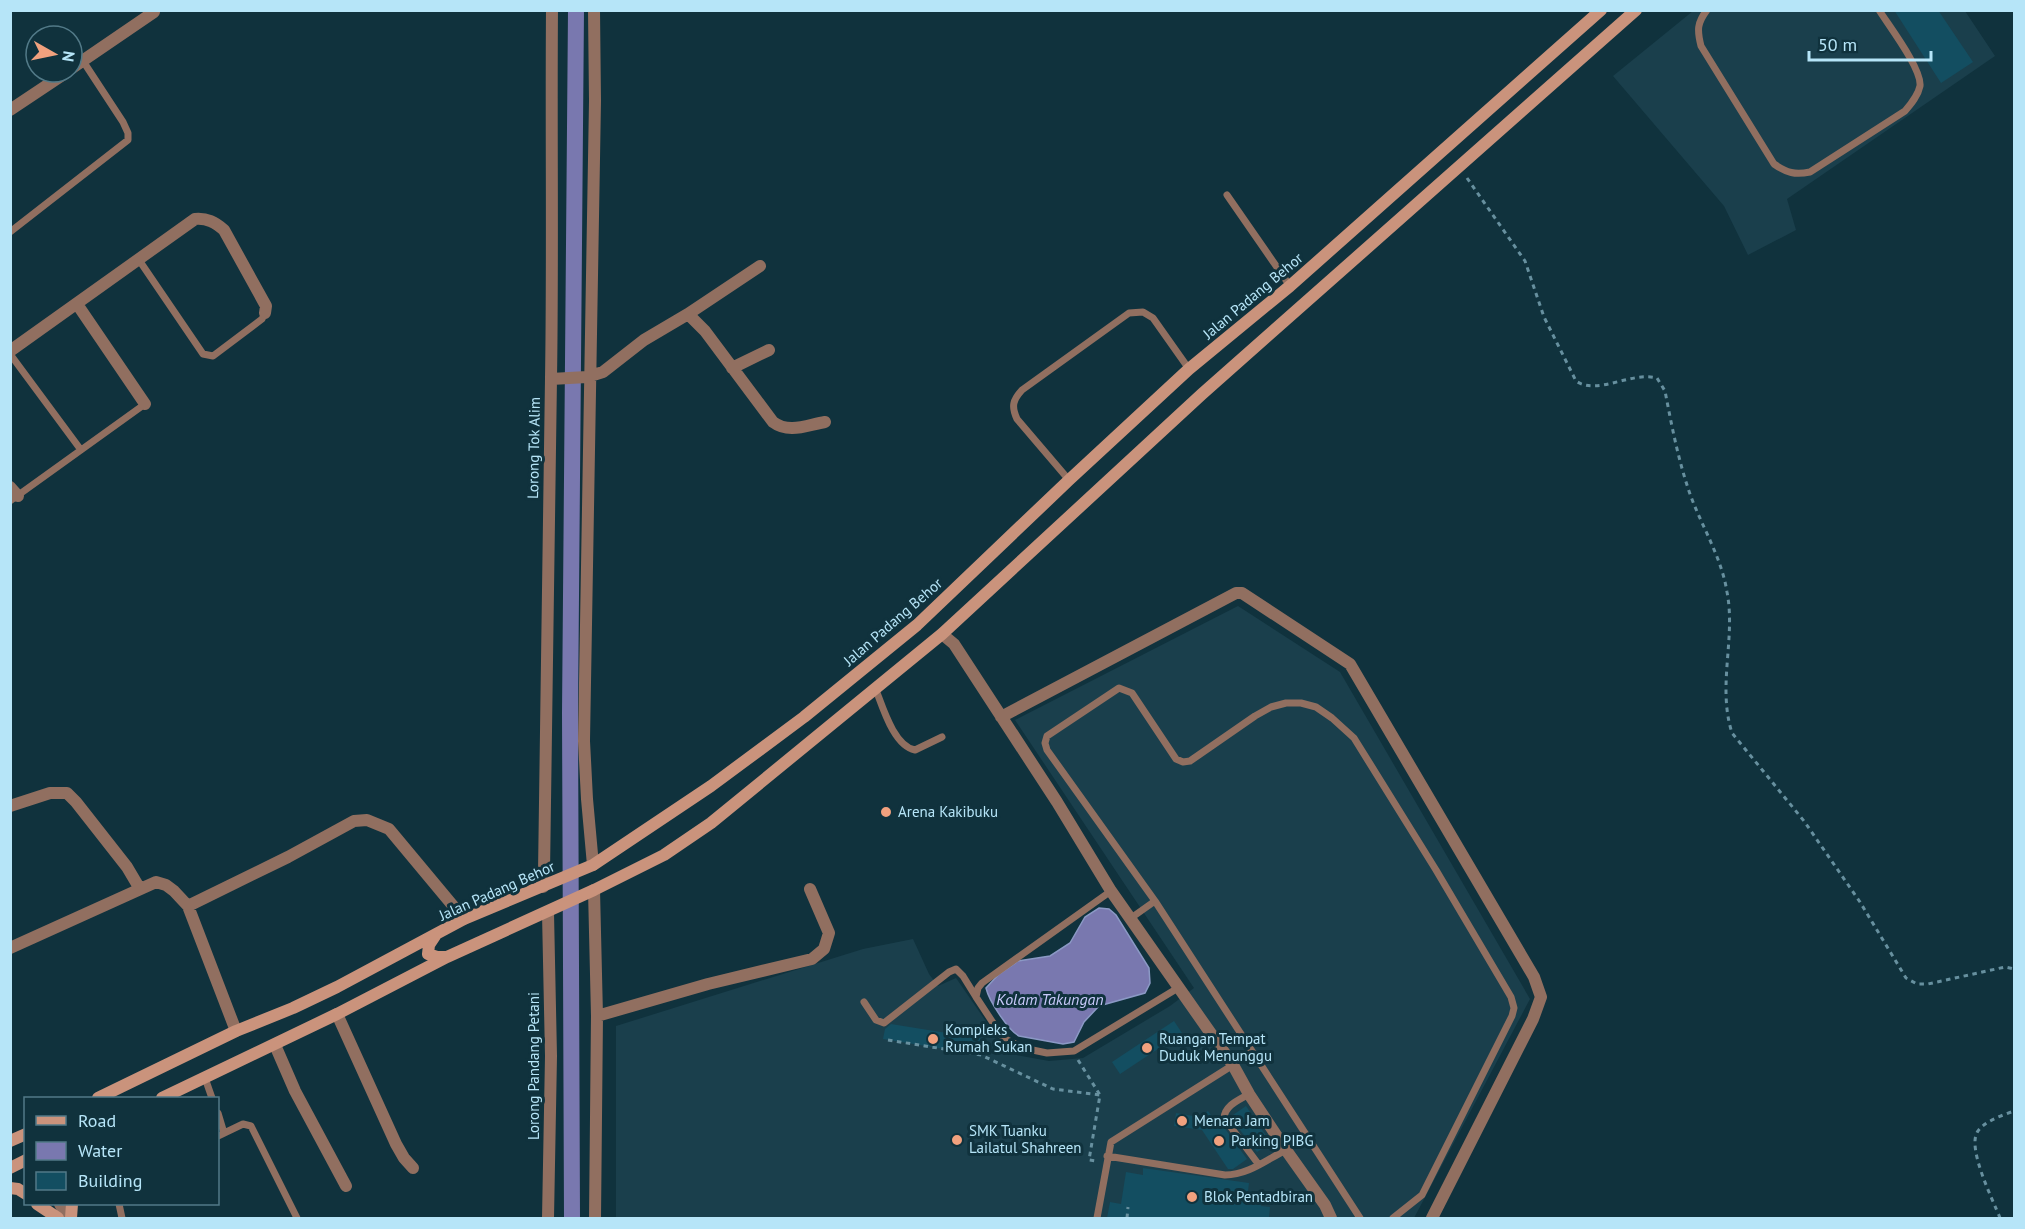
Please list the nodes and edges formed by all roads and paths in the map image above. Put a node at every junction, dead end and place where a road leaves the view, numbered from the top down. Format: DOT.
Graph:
graph roads {
  1 [pos="552,10"];
  2 [pos="594,10"];
  3 [pos="1601,10"];
  4 [pos="1636,10"];
  5 [pos="1707,10"];
  6 [pos="1879,10"];
  7 [pos="154,12"];
  8 [pos="84,60"];
  9 [pos="84,74"];
  10 [pos="49,84"];
  11 [pos="10,110"];
  12 [pos="1460,166"];
  13 [pos="1227,195"];
  14 [pos="10,232"];
  15 [pos="139,260"];
  16 [pos="760,266"];
  17 [pos="1290,286"];
  18 [pos="77,304"];
  19 [pos="265,313"];
  20 [pos="688,314"];
  21 [pos="769,350"];
  22 [pos="10,353"];
  23 [pos="732,368"];
  24 [pos="1189,369"];
  25 [pos="589,377"];
  26 [pos="555,378"];
  27 [pos="145,404"];
  28 [pos="825,422"];
  29 [pos="81,450"];
  30 [pos="1069,480"];
  31 [pos="13,495"];
  32 [pos="917,625"];
  33 [pos="942,634"];
  34 [pos="876,690"];
  35 [pos="1001,717"];
  36 [pos="942,737"];
  37 [pos="10,806"];
  38 [pos="590,867"];
  39 [pos="543,887"];
  40 [pos="140,889"];
  41 [pos="810,889"];
  42 [pos="594,890"];
  43 [pos="1112,891"];
  44 [pos="1155,901"];
  45 [pos="188,906"];
  46 [pos="548,913"];
  47 [pos="1131,918"];
  48 [pos="464,919"];
  49 [pos="435,936"];
  50 [pos="10,948"];
  51 [pos="447,957"];
  52 [pos="2014,969"];
  53 [pos="1178,988"];
  54 [pos="976,997"];
  55 [pos="864,1002"];
  56 [pos="337,1014"];
  57 [pos="597,1016"];
  58 [pos="236,1031"];
  59 [pos="888,1040"];
  60 [pos="275,1045"];
  61 [pos="1233,1065"];
  62 [pos="205,1078"];
  63 [pos="1249,1094"];
  64 [pos="1100,1095"];
  65 [pos="100,1097"];
  66 [pos="164,1097"];
  67 [pos="212,1097"];
  68 [pos="2014,1111"];
  69 [pos="24,1135"];
  70 [pos="221,1135"];
  71 [pos="10,1141"];
  72 [pos="1286,1150"];
  73 [pos="1107,1156"];
  74 [pos="24,1161"];
  75 [pos="1259,1165"];
  76 [pos="10,1168"];
  77 [pos="413,1168"];
  78 [pos="346,1186"];
  79 [pos="10,1188"];
  80 [pos="24,1193"];
  81 [pos="40,1205"];
  82 [pos="61,1205"];
  83 [pos="1128,1208"];
  84 [pos="58,1218"];
  85 [pos="70,1218"];
  86 [pos="297,1218"];
  87 [pos="548,1218"];
  88 [pos="595,1218"];
  89 [pos="1097,1218"];
  90 [pos="1127,1218"];
  91 [pos="1331,1218"];
  92 [pos="1360,1218"];
  93 [pos="1393,1218"];
  94 [pos="1432,1218"];
  95 [pos="2000,1218"];
  1 -- 26 [label="street, Lorong Tok Alim"];
  2 -- 25 [label="street"];
  3 -- 17 [label="main road, Jalan Padang Behor"];
  4 -- 12 [label="main road"];
  5 -- 6 [label="lane"];
  7 -- 8 [label="street"];
  9 -- 14 [label="lane"];
  10 -- 11 [label="street"];
  12 -- 33 [label="main road"];
  12 -- 52 [label="path"];
  13 -- 17 [label="lane"];
  15 -- 18 [label="street"];
  15 -- 19 [label="lane"];
  15 -- 19 [label="street"];
  16 -- 20 [label="street"];
  17 -- 24 [label="main road, Jalan Padang Behor"];
  18 -- 22 [label="street"];
  18 -- 27 [label="street"];
  20 -- 23 [label="street"];
  20 -- 25 [label="street"];
  21 -- 23 [label="street"];
  22 -- 29 [label="lane"];
  23 -- 28 [label="street"];
  24 -- 30 [label="main road, Jalan Padang Behor"];
  24 -- 30 [label="lane"];
  25 -- 26 [label="street"];
  25 -- 38 [label="street"];
  26 -- 39 [label="street, Lorong Tok Alim"];
  27 -- 29 [label="lane"];
  29 -- 31 [label="lane"];
  30 -- 32 [label="main road, Jalan Padang Behor"];
  32 -- 33 [label="main road"];
  32 -- 38 [label="main road, Jalan Padang Behor"];
  33 -- 34 [label="main road"];
  33 -- 35 [label="street"];
  34 -- 36 [label="lane"];
  34 -- 42 [label="main road"];
  35 -- 43 [label="street"];
  35 -- 94 [label="street"];
  37 -- 40 [label="street"];
  38 -- 39 [label="main road, Jalan Padang Behor"];
  39 -- 48 [label="main road, Jalan Padang Behor"];
  40 -- 45 [label="street"];
  40 -- 50 [label="street"];
  41 -- 57 [label="street"];
  42 -- 46 [label="main road"];
  42 -- 57 [label="street"];
  43 -- 47 [label="street"];
  43 -- 54 [label="lane"];
  44 -- 47 [label="lane"];
  44 -- 92 [label="lane"];
  44 -- 93 [label="lane"];
  45 -- 48 [label="street"];
  45 -- 58 [label="street"];
  46 -- 51 [label="main road"];
  46 -- 87 [label="street, Lorong Pandang Petani"];
  47 -- 53 [label="street"];
  48 -- 49 [label="main road, Jalan Padang Behor"];
  49 -- 51 [label="main road"];
  49 -- 58 [label="main road, Jalan Padang Behor"];
  51 -- 56 [label="main road"];
  53 -- 54 [label="lane"];
  53 -- 61 [label="street"];
  54 -- 55 [label="lane"];
  56 -- 60 [label="main road"];
  56 -- 77 [label="street"];
  57 -- 88 [label="street"];
  58 -- 65 [label="main road, Jalan Padang Behor"];
  59 -- 64 [label="path"];
  60 -- 62 [label="main road"];
  60 -- 78 [label="street"];
  61 -- 63 [label="street"];
  61 -- 73 [label="lane"];
  62 -- 66 [label="main road"];
  62 -- 67 [label="lane"];
  63 -- 72 [label="street"];
  63 -- 75 [label="lane"];
  68 -- 95 [label="path"];
  69 -- 71 [label="main road"];
  70 -- 86 [label="lane"];
  72 -- 75 [label="lane"];
  72 -- 91 [label="street"];
  73 -- 75 [label="lane"];
  73 -- 89 [label="lane"];
  74 -- 76 [label="main road"];
  79 -- 80 [label="main road"];
  81 -- 84 [label="main road"];
  82 -- 85 [label="street"];
  83 -- 90 [label="path"];
}
